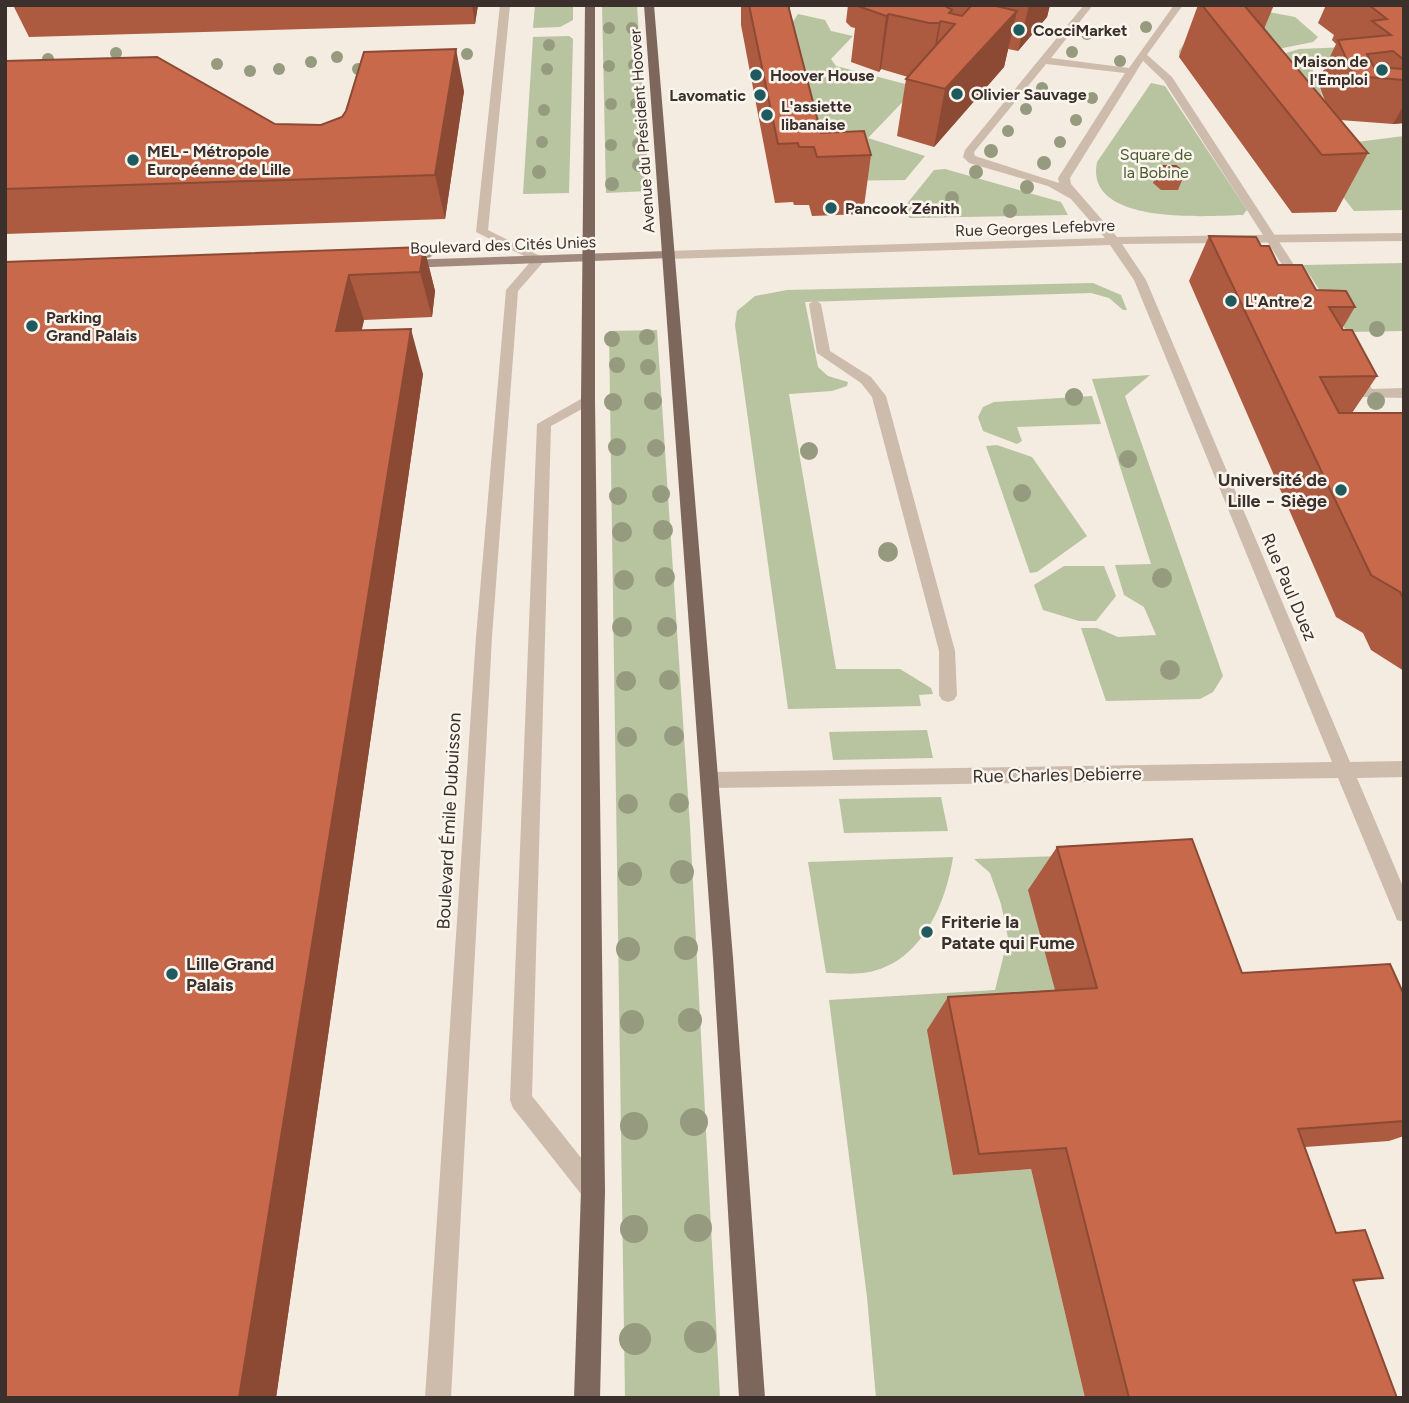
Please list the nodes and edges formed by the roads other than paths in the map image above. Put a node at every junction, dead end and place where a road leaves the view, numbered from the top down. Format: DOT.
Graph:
graph roads {
  1 [pos="505,5"];
  2 [pos="590,5"];
  3 [pos="649,5"];
  4 [pos="1089,5"];
  5 [pos="1179,5"];
  6 [pos="1142,55"];
  7 [pos="1042,60"];
  8 [pos="1132,71"];
  9 [pos="1077,198"];
  10 [pos="1404,237"];
  11 [pos="1272,239"];
  12 [pos="1114,241"];
  13 [pos="667,255"];
  14 [pos="590,258"];
  15 [pos="540,259"];
  16 [pos="396,264"];
  17 [pos="1312,303"];
  18 [pos="815,304"];
  19 [pos="1347,360"];
  20 [pos="1404,393"];
  21 [pos="588,400"];
  22 [pos="948,695"];
  23 [pos="1404,769"];
  24 [pos="1345,770"];
  25 [pos="710,780"];
  26 [pos="1404,913"];
  27 [pos="593,1191"];
  28 [pos="438,1398"];
  29 [pos="587,1398"];
  30 [pos="752,1398"];
  1 -- 15 [label="street"];
  2 -- 14 [label="main road"];
  3 -- 13 [label="main road, Avenue du Président Hoover"];
  4 -- 7 [label="street"];
  5 -- 6 [label="street"];
  6 -- 8 [label="street"];
  6 -- 11 [label="street"];
  7 -- 8 [label="street"];
  7 -- 9 [label="street"];
  8 -- 9 [label="street"];
  9 -- 12 [label="street, Rue Paul Duez"];
  10 -- 11 [label="street, Rue Georges Lefebvre"];
  11 -- 12 [label="street, Rue Georges Lefebvre"];
  11 -- 17 [label="street"];
  12 -- 13 [label="street, Rue Georges Lefebvre"];
  12 -- 24 [label="street, Rue Paul Duez"];
  13 -- 14 [label="main road, Boulevard des Cités Unies"];
  13 -- 25 [label="main road"];
  14 -- 15 [label="main road, Boulevard des Cités Unies"];
  14 -- 21 [label="main road"];
  15 -- 16 [label="main road, Boulevard des Cités Unies"];
  15 -- 28 [label="street, Boulevard Émile Dubuisson"];
  18 -- 22 [label="street"];
  19 -- 20 [label="street"];
  21 -- 27 [label="main road"];
  21 -- 27 [label="street"];
  23 -- 24 [label="street, Rue Charles Debierre"];
  24 -- 25 [label="street, Rue Charles Debierre"];
  24 -- 26 [label="street, Rue Paul Duez"];
  25 -- 30 [label="main road"];
  27 -- 29 [label="main road"];
}
